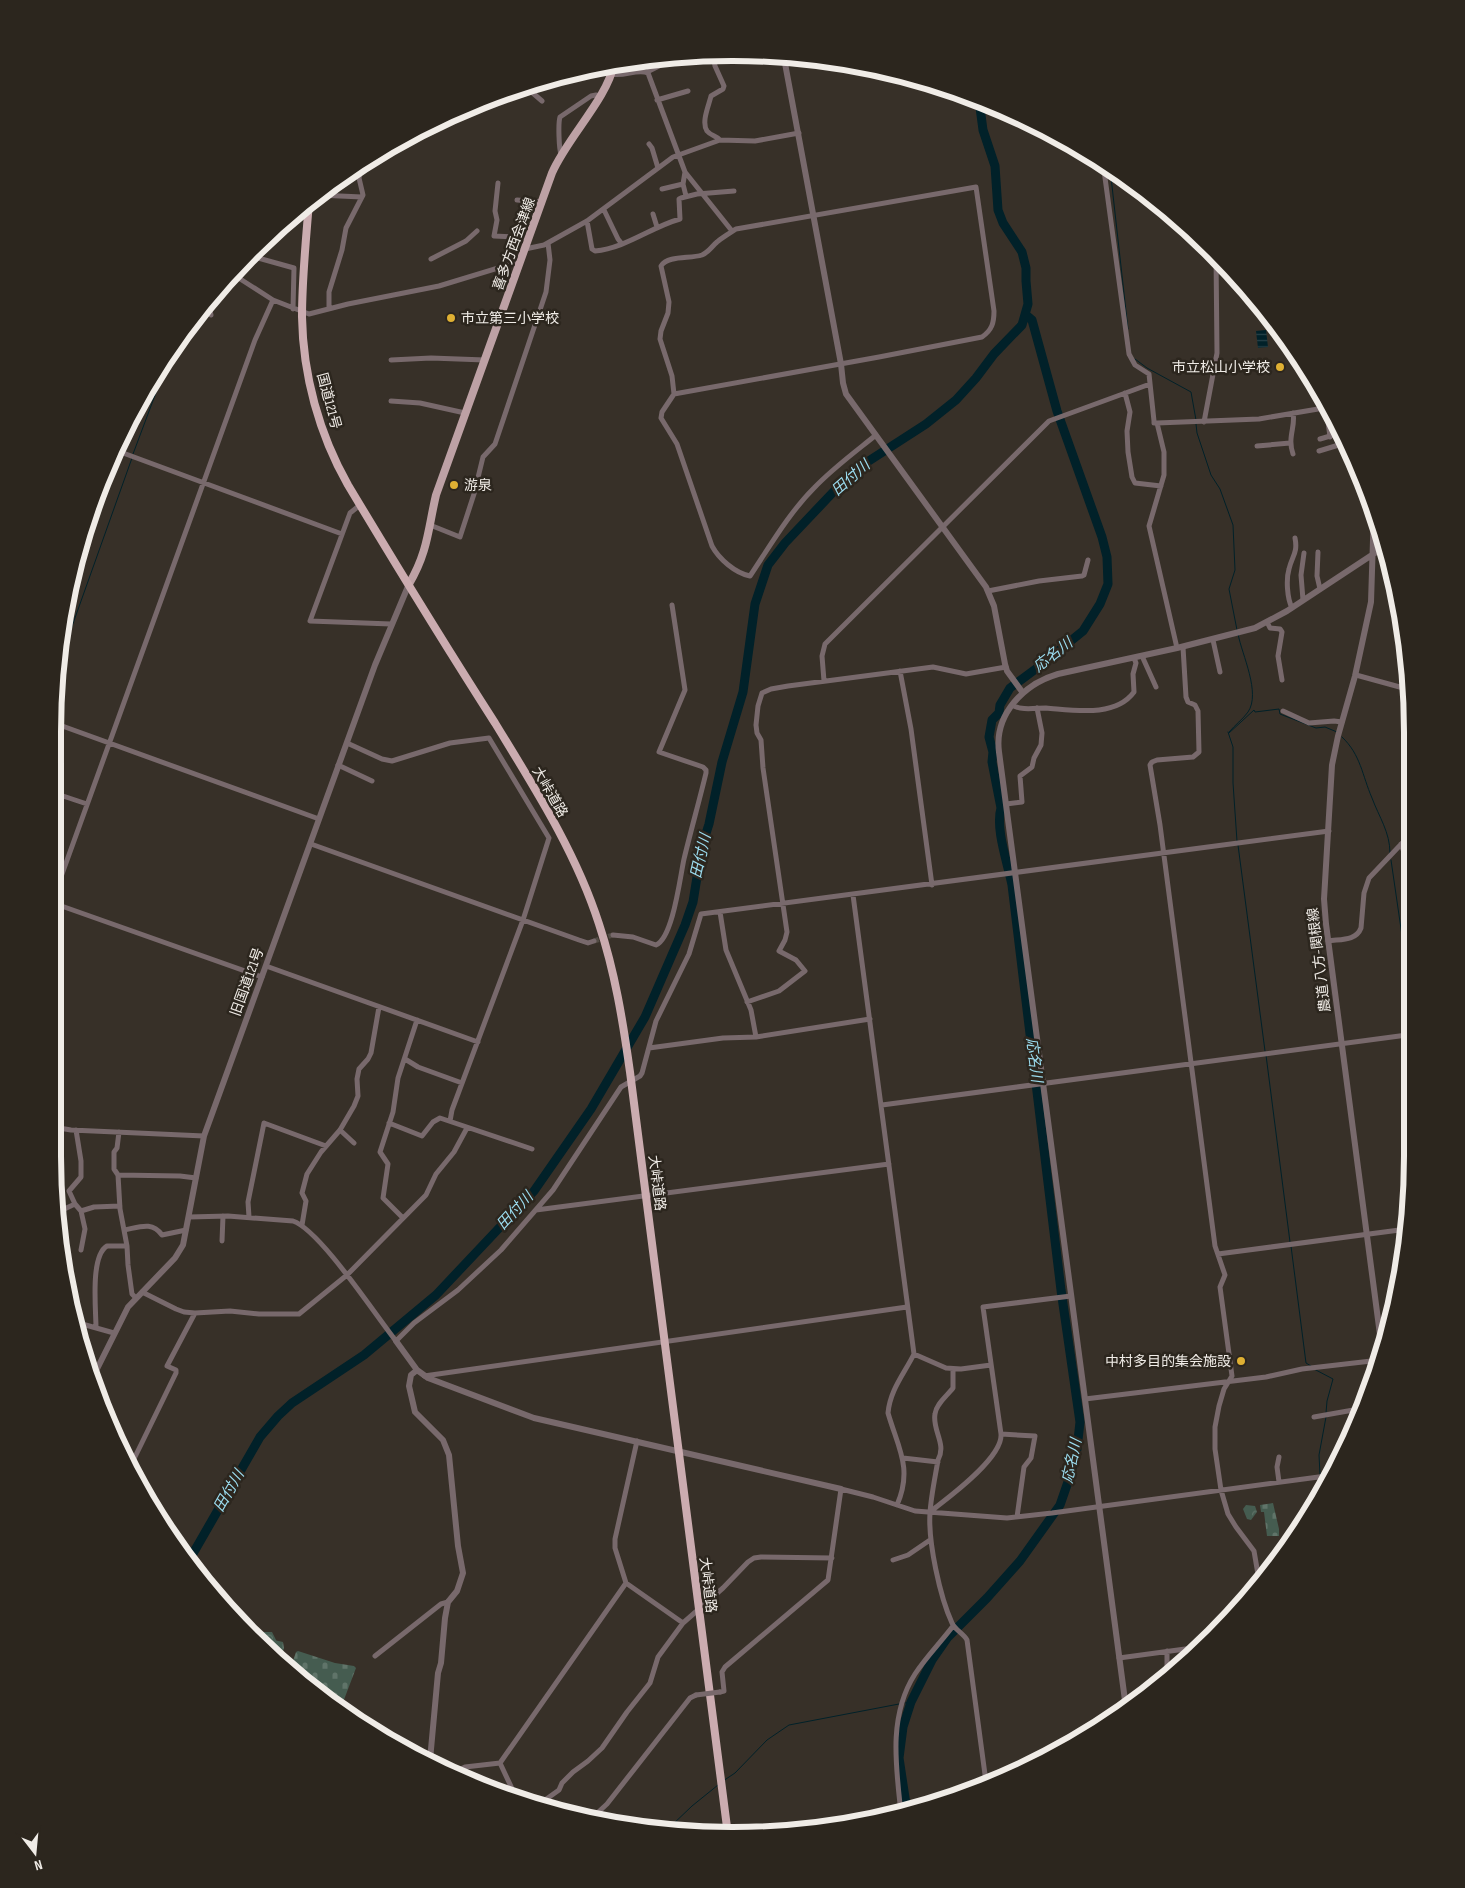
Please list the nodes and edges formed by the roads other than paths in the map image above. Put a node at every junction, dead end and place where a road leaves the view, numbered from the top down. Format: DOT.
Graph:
graph roads {
  1 [pos="714,62"];
  2 [pos="785,64"];
  3 [pos="659,66"];
  4 [pos="617,72"];
  5 [pos="646,72"];
  6 [pos="610,73"];
  7 [pos="688,91"];
  8 [pos="532,92"];
  9 [pos="600,96"];
  10 [pos="657,100"];
  11 [pos="542,101"];
  12 [pos="799,133"];
  13 [pos="720,140"];
  14 [pos="649,144"];
  15 [pos="561,154"];
  16 [pos="679,155"];
  17 [pos="658,168"];
  18 [pos="685,172"];
  19 [pos="361,174"];
  20 [pos="1106,175"];
  21 [pos="498,183"];
  22 [pos="683,184"];
  23 [pos="662,189"];
  24 [pos="734,191"];
  25 [pos="703,194"];
  26 [pos="330,196"];
  27 [pos="686,196"];
  28 [pos="362,198"];
  29 [pos="517,200"];
  30 [pos="542,202"];
  31 [pos="604,210"];
  32 [pos="308,213"];
  33 [pos="653,214"];
  34 [pos="812,216"];
  35 [pos="587,221"];
  36 [pos="657,227"];
  37 [pos="732,231"];
  38 [pos="477,232"];
  39 [pos="528,240"];
  40 [pos="548,243"];
  41 [pos="622,244"];
  42 [pos="525,249"];
  43 [pos="258,258"];
  44 [pos="431,258"];
  45 [pos="520,262"];
  46 [pos="1216,268"];
  47 [pos="239,278"];
  48 [pos="273,300"];
  49 [pos="329,308"];
  50 [pos="293,309"];
  51 [pos="210,312"];
  52 [pos="302,312"];
  53 [pos="211,315"];
  54 [pos="390,360"];
  55 [pos="485,360"];
  56 [pos="841,364"];
  57 [pos="1150,384"];
  58 [pos="1125,393"];
  59 [pos="674,394"];
  60 [pos="392,401"];
  61 [pos="1320,409"];
  62 [pos="465,413"];
  63 [pos="1293,413"];
  64 [pos="1204,422"];
  65 [pos="1157,423"];
  66 [pos="1328,423"];
  67 [pos="1334,435"];
  68 [pos="1330,437"];
  69 [pos="878,438"];
  70 [pos="1320,439"];
  71 [pos="1290,443"];
  72 [pos="1339,445"];
  73 [pos="1257,446"];
  74 [pos="1319,451"];
  75 [pos="122,453"];
  76 [pos="1293,454"];
  77 [pos="204,483"];
  78 [pos="1161,486"];
  79 [pos="360,505"];
  80 [pos="430,525"];
  81 [pos="942,525"];
  82 [pos="342,534"];
  83 [pos="1373,535"];
  84 [pos="1296,538"];
  85 [pos="1378,551"];
  86 [pos="1318,552"];
  87 [pos="1304,553"];
  88 [pos="1373,554"];
  89 [pos="1088,560"];
  90 [pos="409,584"];
  91 [pos="1320,589"];
  92 [pos="988,591"];
  93 [pos="1304,600"];
  94 [pos="672,605"];
  95 [pos="1292,608"];
  96 [pos="1267,622"];
  97 [pos="391,624"];
  98 [pos="1212,640"];
  99 [pos="1180,648"];
  100 [pos="1142,656"];
  101 [pos="1134,658"];
  102 [pos="1006,667"];
  103 [pos="900,671"];
  104 [pos="1220,672"];
  105 [pos="1356,675"];
  106 [pos="1282,680"];
  107 [pos="824,681"];
  108 [pos="1156,687"];
  109 [pos="1402,688"];
  110 [pos="1022,690"];
  111 [pos="1012,705"];
  112 [pos="1037,708"];
  113 [pos="1283,711"];
  114 [pos="1342,722"];
  115 [pos="61,727"];
  116 [pos="109,743"];
  117 [pos="346,743"];
  118 [pos="338,766"];
  119 [pos="372,781"];
  120 [pos="61,795"];
  121 [pos="86,804"];
  122 [pos="1006,804"];
  123 [pos="319,819"];
  124 [pos="1328,831"];
  125 [pos="1404,841"];
  126 [pos="311,844"];
  127 [pos="1401,844"];
  128 [pos="1404,852"];
  129 [pos="1164,854"];
  130 [pos="1016,873"];
  131 [pos="61,875"];
  132 [pos="932,885"];
  133 [pos="853,894"];
  134 [pos="782,903"];
  135 [pos="61,906"];
  136 [pos="720,912"];
  137 [pos="523,920"];
  138 [pos="613,935"];
  139 [pos="594,941"];
  140 [pos="1328,941"];
  141 [pos="266,966"];
  142 [pos="262,977"];
  143 [pos="747,1002"];
  144 [pos="379,1007"];
  145 [pos="870,1019"];
  146 [pos="417,1020"];
  147 [pos="1404,1034"];
  148 [pos="756,1037"];
  149 [pos="478,1042"];
  150 [pos="1342,1043"];
  151 [pos="648,1048"];
  152 [pos="405,1059"];
  153 [pos="1191,1063"];
  154 [pos="630,1081"];
  155 [pos="462,1083"];
  156 [pos="1041,1083"];
  157 [pos="882,1105"];
  158 [pos="450,1121"];
  159 [pos="389,1123"];
  160 [pos="61,1128"];
  161 [pos="466,1128"];
  162 [pos="76,1130"];
  163 [pos="340,1130"];
  164 [pos="119,1132"];
  165 [pos="204,1136"];
  166 [pos="354,1143"];
  167 [pos="326,1146"];
  168 [pos="532,1150"];
  169 [pos="889,1164"];
  170 [pos="118,1175"];
  171 [pos="196,1178"];
  172 [pos="646,1196"];
  173 [pos="75,1204"];
  174 [pos="120,1206"];
  175 [pos="64,1209"];
  176 [pos="536,1210"];
  177 [pos="81,1211"];
  178 [pos="223,1216"];
  179 [pos="189,1217"];
  180 [pos="249,1217"];
  181 [pos="403,1218"];
  182 [pos="302,1225"];
  183 [pos="124,1230"];
  184 [pos="186,1230"];
  185 [pos="1399,1230"];
  186 [pos="1367,1235"];
  187 [pos="222,1242"];
  188 [pos="127,1246"];
  189 [pos="81,1250"];
  190 [pos="1218,1254"];
  191 [pos="347,1275"];
  192 [pos="142,1292"];
  193 [pos="1069,1296"];
  194 [pos="136,1298"];
  195 [pos="907,1307"];
  196 [pos="195,1313"];
  197 [pos="83,1324"];
  198 [pos="96,1328"];
  199 [pos="114,1333"];
  200 [pos="1380,1333"];
  201 [pos="395,1339"];
  202 [pos="664,1342"];
  203 [pos="914,1354"];
  204 [pos="1371,1361"];
  205 [pos="991,1365"];
  206 [pos="953,1369"];
  207 [pos="97,1370"];
  208 [pos="417,1370"];
  209 [pos="424,1376"];
  210 [pos="1230,1380"];
  211 [pos="1085,1399"];
  212 [pos="1354,1410"];
  213 [pos="1314,1416"];
  214 [pos="1001,1434"];
  215 [pos="637,1441"];
  216 [pos="678,1451"];
  217 [pos="1279,1457"];
  218 [pos="903,1458"];
  219 [pos="134,1459"];
  220 [pos="938,1462"];
  221 [pos="1322,1477"];
  222 [pos="1279,1482"];
  223 [pos="841,1489"];
  224 [pos="1221,1490"];
  225 [pos="897,1505"];
  226 [pos="1098,1506"];
  227 [pos="931,1512"];
  228 [pos="1018,1518"];
  229 [pos="930,1540"];
  230 [pos="832,1558"];
  231 [pos="893,1560"];
  232 [pos="1258,1573"];
  233 [pos="626,1583"];
  234 [pos="448,1602"];
  235 [pos="698,1608"];
  236 [pos="683,1623"];
  237 [pos="954,1626"];
  238 [pos="1187,1649"];
  239 [pos="1167,1651"];
  240 [pos="375,1656"];
  241 [pos="1119,1658"];
  242 [pos="1167,1667"];
  243 [pos="1125,1700"];
  244 [pos="430,1755"];
  245 [pos="500,1763"];
  246 [pos="461,1769"];
  247 [pos="985,1777"];
  248 [pos="512,1789"];
  249 [pos="545,1800"];
  250 [pos="900,1805"];
  251 [pos="598,1813"];
  252 [pos="727,1827"];
  1 -- 13 [label="street"];
  2 -- 12 [label="street"];
  3 -- 5 [label="street"];
  4 -- 5 [label="street"];
  5 -- 10 [label="street"];
  6 -- 9 [label="main road, 喜多方西会津線"];
  7 -- 10 [label="street"];
  8 -- 11 [label="street"];
  9 -- 15 [label="main road, 喜多方西会津線"];
  9 -- 15 [label="street"];
  10 -- 16 [label="street"];
  12 -- 13 [label="street"];
  12 -- 34 [label="street"];
  13 -- 16 [label="street"];
  14 -- 17 [label="street"];
  15 -- 30 [label="main road, 喜多方西会津線"];
  16 -- 17 [label="street"];
  16 -- 18 [label="street"];
  17 -- 31 [label="street"];
  18 -- 22 [label="street"];
  18 -- 25 [label="street"];
  19 -- 28 [label="street"];
  20 -- 57 [label="street"];
  21 -- 39 [label="street"];
  22 -- 23 [label="street"];
  22 -- 27 [label="street"];
  24 -- 25 [label="street"];
  25 -- 27 [label="street"];
  25 -- 37 [label="street"];
  26 -- 28 [label="street"];
  27 -- 36 [label="street"];
  28 -- 49 [label="street"];
  29 -- 30 [label="street"];
  30 -- 39 [label="main road, 喜多方西会津線"];
  31 -- 35 [label="street"];
  31 -- 41 [label="street"];
  32 -- 52 [label="highway, 国道121号"];
  33 -- 36 [label="street"];
  34 -- 37 [label="street"];
  34 -- 56 [label="street"];
  34 -- 56 [label="street"];
  35 -- 40 [label="street"];
  35 -- 41 [label="street"];
  36 -- 41 [label="street"];
  37 -- 59 [label="street"];
  38 -- 44 [label="street"];
  39 -- 42 [label="main road, 喜多方西会津線"];
  40 -- 42 [label="street"];
  40 -- 80 [label="street"];
  42 -- 45 [label="main road, 喜多方西会津線"];
  43 -- 50 [label="street"];
  45 -- 49 [label="street"];
  45 -- 55 [label="main road, 喜多方西会津線"];
  46 -- 64 [label="street"];
  47 -- 48 [label="street"];
  48 -- 50 [label="street"];
  48 -- 77 [label="street"];
  49 -- 52 [label="street"];
  50 -- 52 [label="street"];
  51 -- 53 [label="street"];
  52 -- 79 [label="highway, 国道121号"];
  54 -- 55 [label="street"];
  55 -- 62 [label="main road, 喜多方西会津線"];
  56 -- 59 [label="street"];
  56 -- 69 [label="street"];
  57 -- 58 [label="street"];
  57 -- 65 [label="street"];
  58 -- 78 [label="street"];
  58 -- 81 [label="street"];
  59 -- 69 [label="street"];
  60 -- 62 [label="street"];
  61 -- 63 [label="street"];
  62 -- 80 [label="main road, 喜多方西会津線"];
  63 -- 64 [label="street"];
  63 -- 71 [label="street"];
  64 -- 65 [label="street"];
  65 -- 78 [label="street"];
  66 -- 68 [label="street"];
  67 -- 68 [label="street"];
  68 -- 70 [label="street"];
  69 -- 81 [label="street"];
  71 -- 73 [label="street"];
  71 -- 76 [label="street"];
  72 -- 74 [label="street"];
  75 -- 77 [label="street"];
  77 -- 82 [label="street"];
  77 -- 116 [label="street"];
  78 -- 99 [label="street"];
  79 -- 82 [label="street"];
  79 -- 90 [label="highway, 国道121号"];
  80 -- 90 [label="main road, 喜多方西会津線"];
  81 -- 92 [label="street"];
  81 -- 107 [label="street"];
  82 -- 97 [label="street"];
  83 -- 88 [label="street, 農道 八方-関根線"];
  84 -- 95 [label="street"];
  85 -- 88 [label="street"];
  86 -- 91 [label="street"];
  87 -- 93 [label="street"];
  88 -- 91 [label="street"];
  88 -- 105 [label="street, 農道 八方-関根線"];
  89 -- 92 [label="street"];
  90 -- 97 [label="street, 旧国道121号"];
  90 -- 154 [label="highway, 大峠道路"];
  91 -- 93 [label="street"];
  92 -- 102 [label="street"];
  93 -- 95 [label="street"];
  94 -- 138 [label="street"];
  95 -- 96 [label="street"];
  96 -- 98 [label="street"];
  96 -- 106 [label="street"];
  97 -- 117 [label="street, 旧国道121号"];
  98 -- 99 [label="street"];
  98 -- 104 [label="street"];
  99 -- 100 [label="street"];
  99 -- 129 [label="street"];
  100 -- 101 [label="street"];
  100 -- 108 [label="street"];
  101 -- 110 [label="street"];
  101 -- 112 [label="street"];
  102 -- 103 [label="street"];
  102 -- 110 [label="street"];
  103 -- 107 [label="street"];
  103 -- 132 [label="street"];
  105 -- 109 [label="street"];
  105 -- 114 [label="street, 農道 八方-関根線"];
  107 -- 134 [label="street"];
  110 -- 111 [label="street"];
  111 -- 112 [label="street"];
  111 -- 122 [label="street"];
  112 -- 122 [label="street"];
  113 -- 114 [label="street"];
  114 -- 124 [label="street, 農道 八方-関根線"];
  115 -- 116 [label="street"];
  116 -- 121 [label="street"];
  116 -- 123 [label="street"];
  117 -- 118 [label="street, 旧国道121号"];
  117 -- 137 [label="street"];
  118 -- 119 [label="street"];
  118 -- 123 [label="street, 旧国道121号"];
  120 -- 121 [label="street"];
  121 -- 131 [label="street"];
  122 -- 130 [label="street"];
  123 -- 126 [label="street, 旧国道121号"];
  124 -- 129 [label="street"];
  124 -- 140 [label="street, 農道 八方-関根線"];
  125 -- 127 [label="street"];
  126 -- 137 [label="street"];
  126 -- 141 [label="street, 旧国道121号"];
  127 -- 128 [label="street"];
  127 -- 140 [label="street"];
  129 -- 130 [label="street"];
  129 -- 153 [label="street"];
  130 -- 132 [label="street"];
  130 -- 156 [label="street"];
  132 -- 133 [label="street"];
  133 -- 134 [label="street"];
  133 -- 145 [label="street"];
  134 -- 136 [label="street"];
  134 -- 143 [label="street"];
  135 -- 142 [label="street"];
  136 -- 143 [label="street"];
  136 -- 151 [label="street"];
  137 -- 139 [label="street"];
  137 -- 149 [label="street"];
  140 -- 150 [label="street, 農道 八方-関根線"];
  141 -- 142 [label="street, 旧国道121号"];
  141 -- 144 [label="street"];
  142 -- 165 [label="street, 旧国道121号"];
  143 -- 148 [label="street"];
  144 -- 146 [label="street"];
  144 -- 163 [label="street"];
  145 -- 148 [label="street"];
  145 -- 157 [label="street"];
  146 -- 149 [label="street"];
  146 -- 152 [label="street"];
  147 -- 150 [label="street"];
  148 -- 151 [label="street"];
  149 -- 155 [label="street"];
  150 -- 153 [label="street"];
  150 -- 186 [label="street, 農道 八方-関根線"];
  151 -- 154 [label="street"];
  152 -- 155 [label="street"];
  152 -- 159 [label="street"];
  153 -- 156 [label="street"];
  153 -- 190 [label="street"];
  154 -- 172 [label="highway, 大峠道路"];
  154 -- 176 [label="street"];
  155 -- 158 [label="street"];
  156 -- 157 [label="street"];
  156 -- 193 [label="street"];
  157 -- 169 [label="street"];
  158 -- 159 [label="street"];
  158 -- 161 [label="street"];
  159 -- 181 [label="street"];
  160 -- 162 [label="street"];
  161 -- 168 [label="street"];
  161 -- 181 [label="street"];
  162 -- 164 [label="street"];
  162 -- 173 [label="street"];
  163 -- 166 [label="street"];
  163 -- 167 [label="street"];
  164 -- 165 [label="street"];
  164 -- 170 [label="street"];
  165 -- 171 [label="street, 旧国道121号"];
  167 -- 180 [label="street"];
  167 -- 182 [label="street"];
  169 -- 172 [label="street"];
  169 -- 195 [label="street"];
  170 -- 171 [label="street"];
  170 -- 174 [label="street"];
  171 -- 179 [label="street, 旧国道121号"];
  172 -- 176 [label="street"];
  172 -- 202 [label="highway, 大峠道路"];
  173 -- 175 [label="street"];
  173 -- 177 [label="street"];
  174 -- 177 [label="street"];
  174 -- 183 [label="street"];
  176 -- 201 [label="street"];
  177 -- 189 [label="street"];
  178 -- 179 [label="street"];
  178 -- 180 [label="street"];
  178 -- 187 [label="street"];
  179 -- 184 [label="street, 旧国道121号"];
  180 -- 182 [label="street"];
  181 -- 191 [label="street"];
  182 -- 191 [label="street"];
  183 -- 184 [label="street"];
  183 -- 188 [label="street"];
  184 -- 192 [label="street, 旧国道121号"];
  185 -- 186 [label="street"];
  186 -- 190 [label="street"];
  186 -- 200 [label="street, 農道 八方-関根線"];
  188 -- 194 [label="street"];
  188 -- 198 [label="street"];
  190 -- 210 [label="street"];
  191 -- 196 [label="street"];
  191 -- 201 [label="street"];
  192 -- 194 [label="street, 旧国道121号"];
  192 -- 196 [label="street"];
  193 -- 205 [label="street"];
  193 -- 211 [label="street"];
  194 -- 199 [label="street, 旧国道121号"];
  195 -- 202 [label="street"];
  195 -- 203 [label="street"];
  196 -- 219 [label="street"];
  197 -- 198 [label="street"];
  198 -- 199 [label="street"];
  199 -- 207 [label="street, 旧国道121号"];
  201 -- 208 [label="street"];
  202 -- 209 [label="street"];
  202 -- 216 [label="highway, 大峠道路"];
  203 -- 206 [label="street"];
  203 -- 218 [label="street"];
  204 -- 210 [label="street"];
  205 -- 206 [label="street"];
  205 -- 214 [label="street"];
  206 -- 220 [label="street"];
  208 -- 209 [label="street"];
  208 -- 234 [label="street"];
  209 -- 215 [label="street"];
  210 -- 211 [label="street"];
  210 -- 224 [label="street"];
  211 -- 226 [label="street"];
  212 -- 213 [label="street"];
  214 -- 227 [label="street"];
  214 -- 228 [label="street"];
  215 -- 216 [label="street"];
  215 -- 233 [label="street"];
  216 -- 223 [label="street"];
  216 -- 235 [label="highway, 大峠道路"];
  217 -- 222 [label="street"];
  218 -- 220 [label="street"];
  218 -- 225 [label="street"];
  220 -- 227 [label="street"];
  221 -- 222 [label="street"];
  222 -- 224 [label="street"];
  223 -- 225 [label="street"];
  223 -- 230 [label="street"];
  224 -- 226 [label="street"];
  224 -- 232 [label="street"];
  225 -- 227 [label="street"];
  226 -- 228 [label="street"];
  226 -- 241 [label="street"];
  227 -- 228 [label="street"];
  227 -- 229 [label="street"];
  229 -- 231 [label="street"];
  229 -- 237 [label="street"];
  230 -- 235 [label="street"];
  230 -- 251 [label="street, bridge"];
  233 -- 236 [label="street"];
  233 -- 245 [label="street"];
  234 -- 240 [label="street"];
  234 -- 244 [label="street"];
  235 -- 236 [label="street"];
  235 -- 252 [label="highway, 大峠道路"];
  236 -- 249 [label="street"];
  237 -- 247 [label="street"];
  237 -- 250 [label="street"];
  238 -- 239 [label="street"];
  239 -- 241 [label="street"];
  239 -- 242 [label="street"];
  241 -- 243 [label="street"];
  245 -- 246 [label="street"];
  245 -- 248 [label="street"];
}
